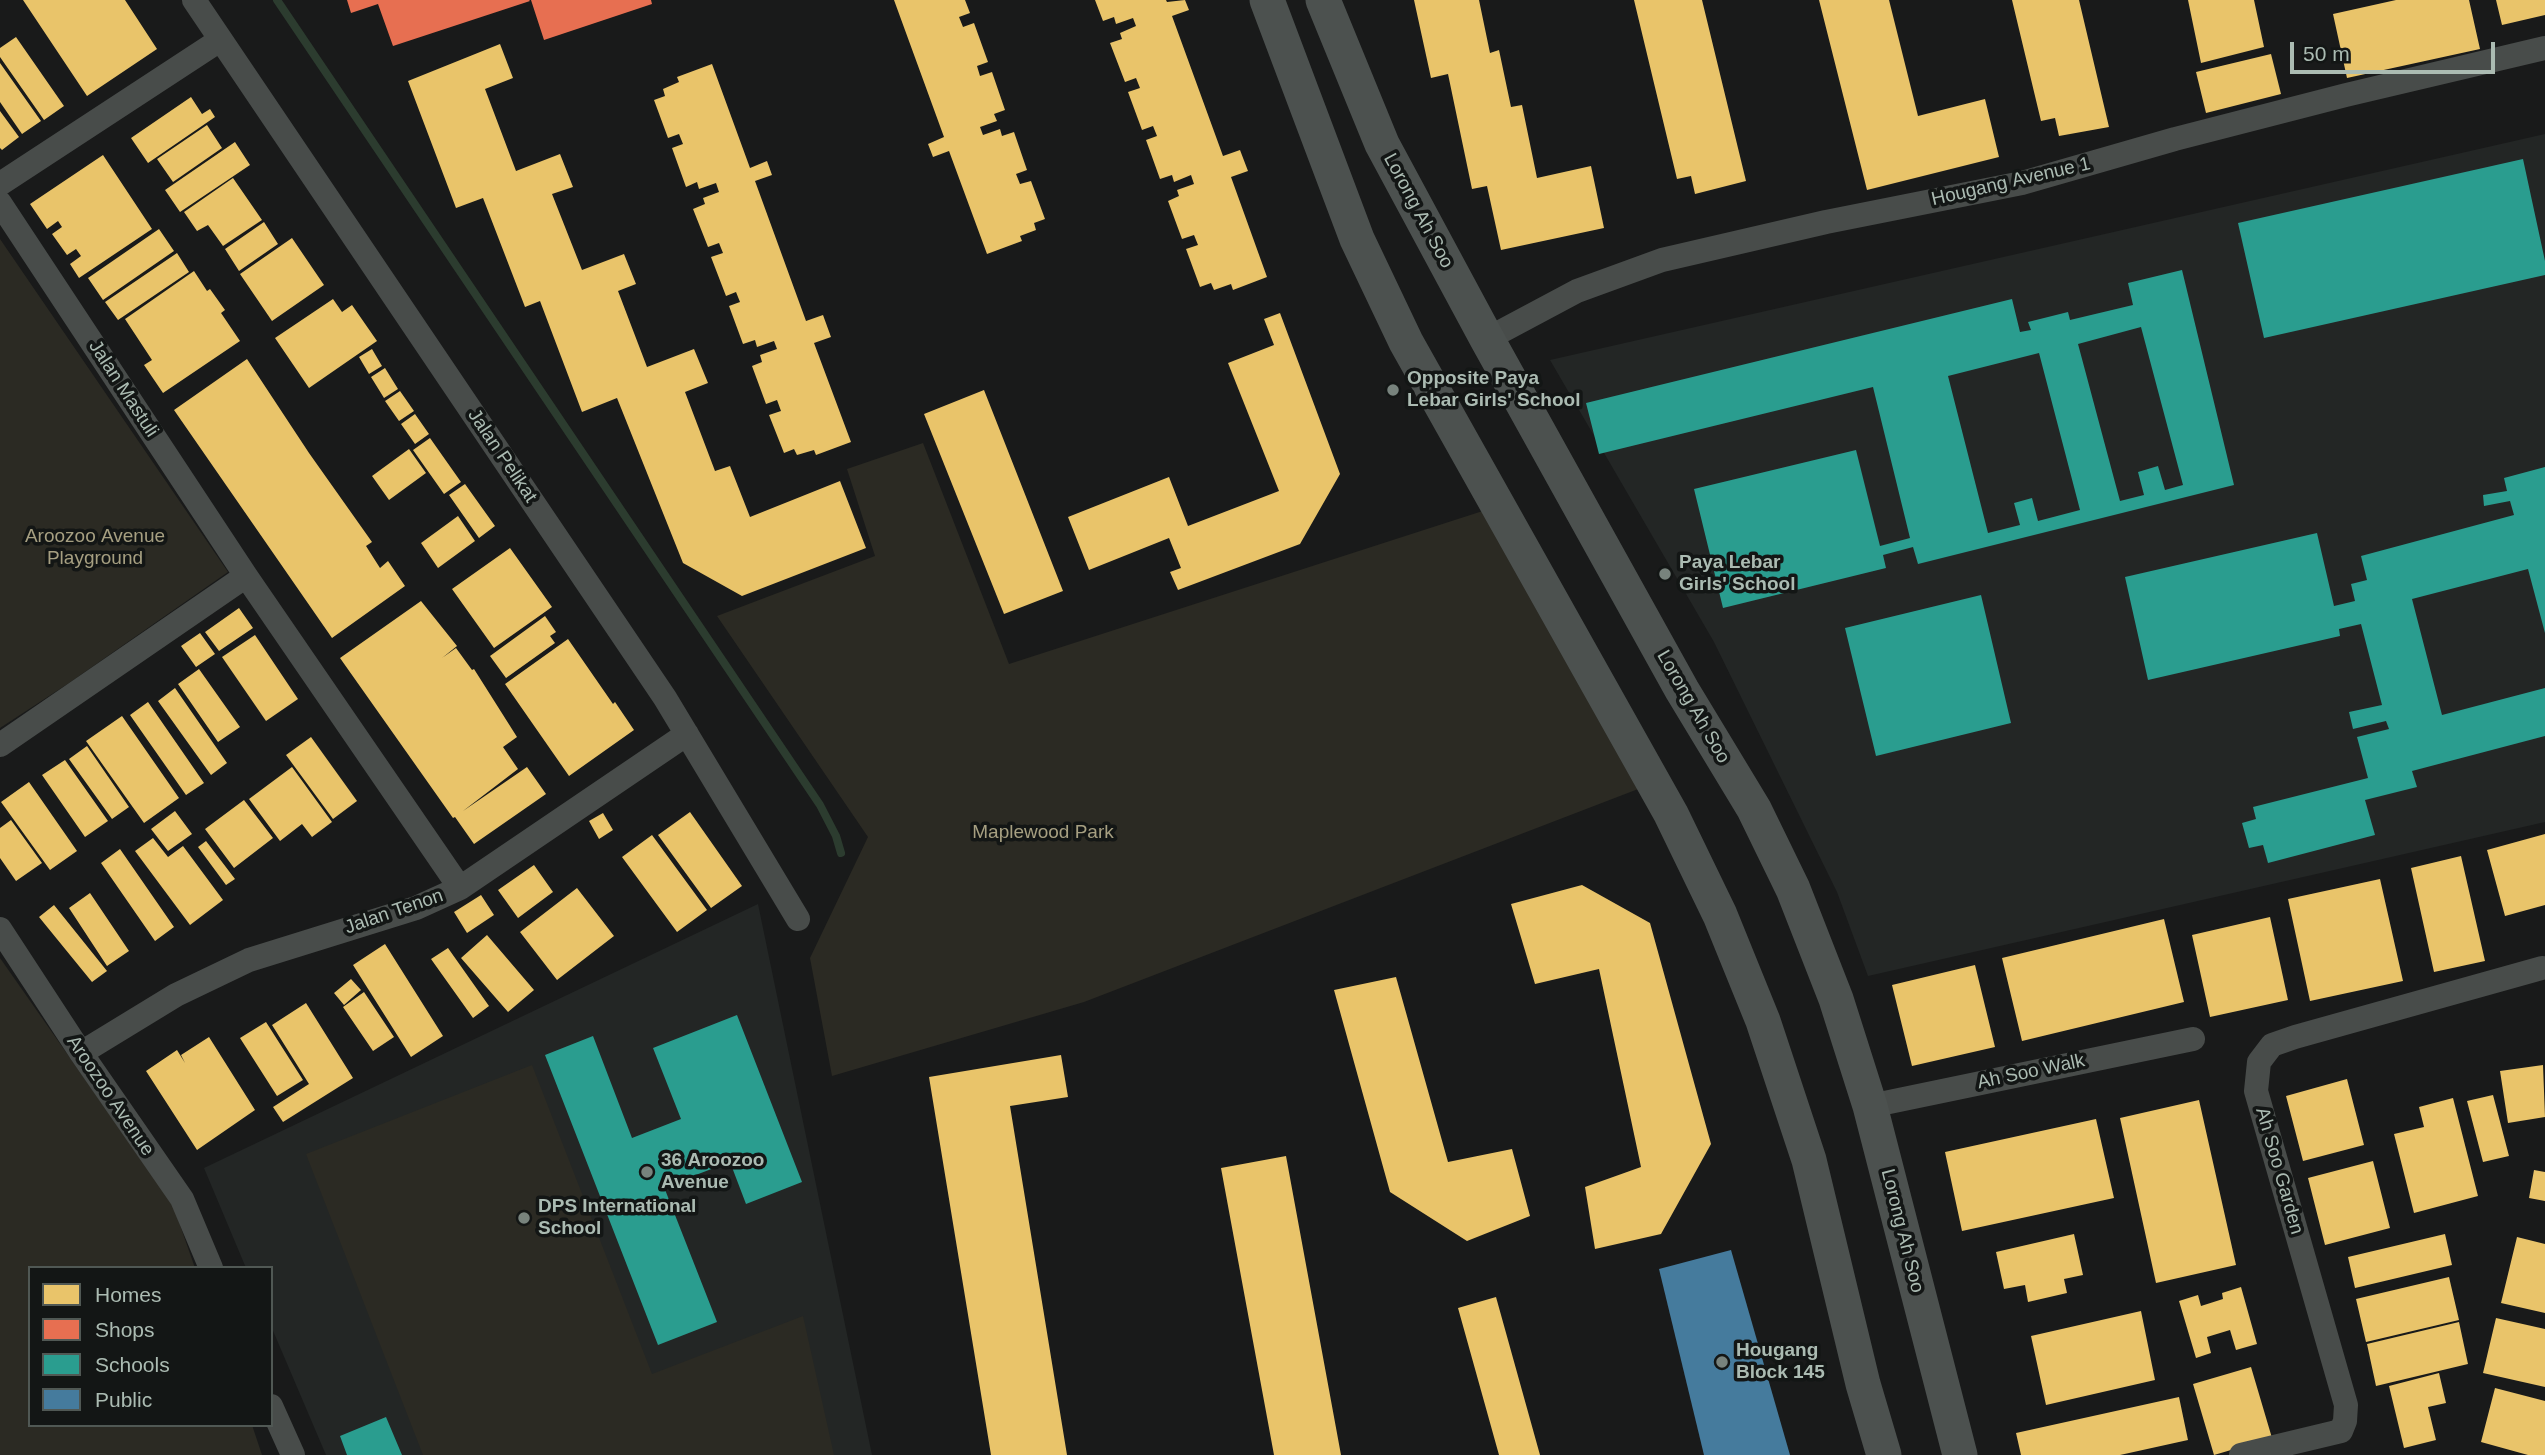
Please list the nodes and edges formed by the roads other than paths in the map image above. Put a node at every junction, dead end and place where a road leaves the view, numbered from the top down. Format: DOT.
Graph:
graph roads {
  1 [pos="194,0"];
  2 [pos="1267,0"];
  3 [pos="1322,0"];
  4 [pos="220,40"];
  5 [pos="2545,48"];
  6 [pos="1347,63"];
  7 [pos="1298,87"];
  8 [pos="0,184"];
  9 [pos="0,203"];
  10 [pos="1487,339"];
  11 [pos="246,576"];
  12 [pos="687,734"];
  13 [pos="0,745"];
  14 [pos="460,888"];
  15 [pos="798,919"];
  16 [pos="0,929"];
  17 [pos="2542,968"];
  18 [pos="2193,1039"];
  19 [pos="81,1053"];
  20 [pos="1870,1106"];
  21 [pos="210,1266"];
  22 [pos="273,1410"];
  23 [pos="293,1455"];
  24 [pos="1884,1455"];
  25 [pos="1960,1455"];
  26 [pos="2241,1455"];
  1 -- 4 [label="street, Jalan Pelikat"];
  2 -- 7 [label="main road"];
  3 -- 6 [label="main road, Lorong Ah Soo"];
  4 -- 8 [label="street"];
  4 -- 12 [label="street, Jalan Pelikat"];
  5 -- 10 [label="street, Hougang Avenue 1"];
  6 -- 7 [label="main road"];
  6 -- 10 [label="main road, Lorong Ah Soo"];
  7 -- 24 [label="main road"];
  9 -- 11 [label="street, Jalan Mastuli"];
  10 -- 20 [label="main road, Lorong Ah Soo"];
  11 -- 13 [label="street"];
  11 -- 14 [label="street, Jalan Mastuli"];
  12 -- 14 [label="street, Jalan Tenon"];
  12 -- 15 [label="street, Jalan Pelikat"];
  14 -- 19 [label="street, Jalan Tenon"];
  16 -- 19 [label="street, Aroozoo Avenue"];
  17 -- 26 [label="street, Ah Soo Garden"];
  18 -- 20 [label="street, Ah Soo Walk"];
  19 -- 21 [label="street, Aroozoo Avenue"];
  20 -- 25 [label="main road, Lorong Ah Soo"];
  22 -- 23 [label="street"];
}
